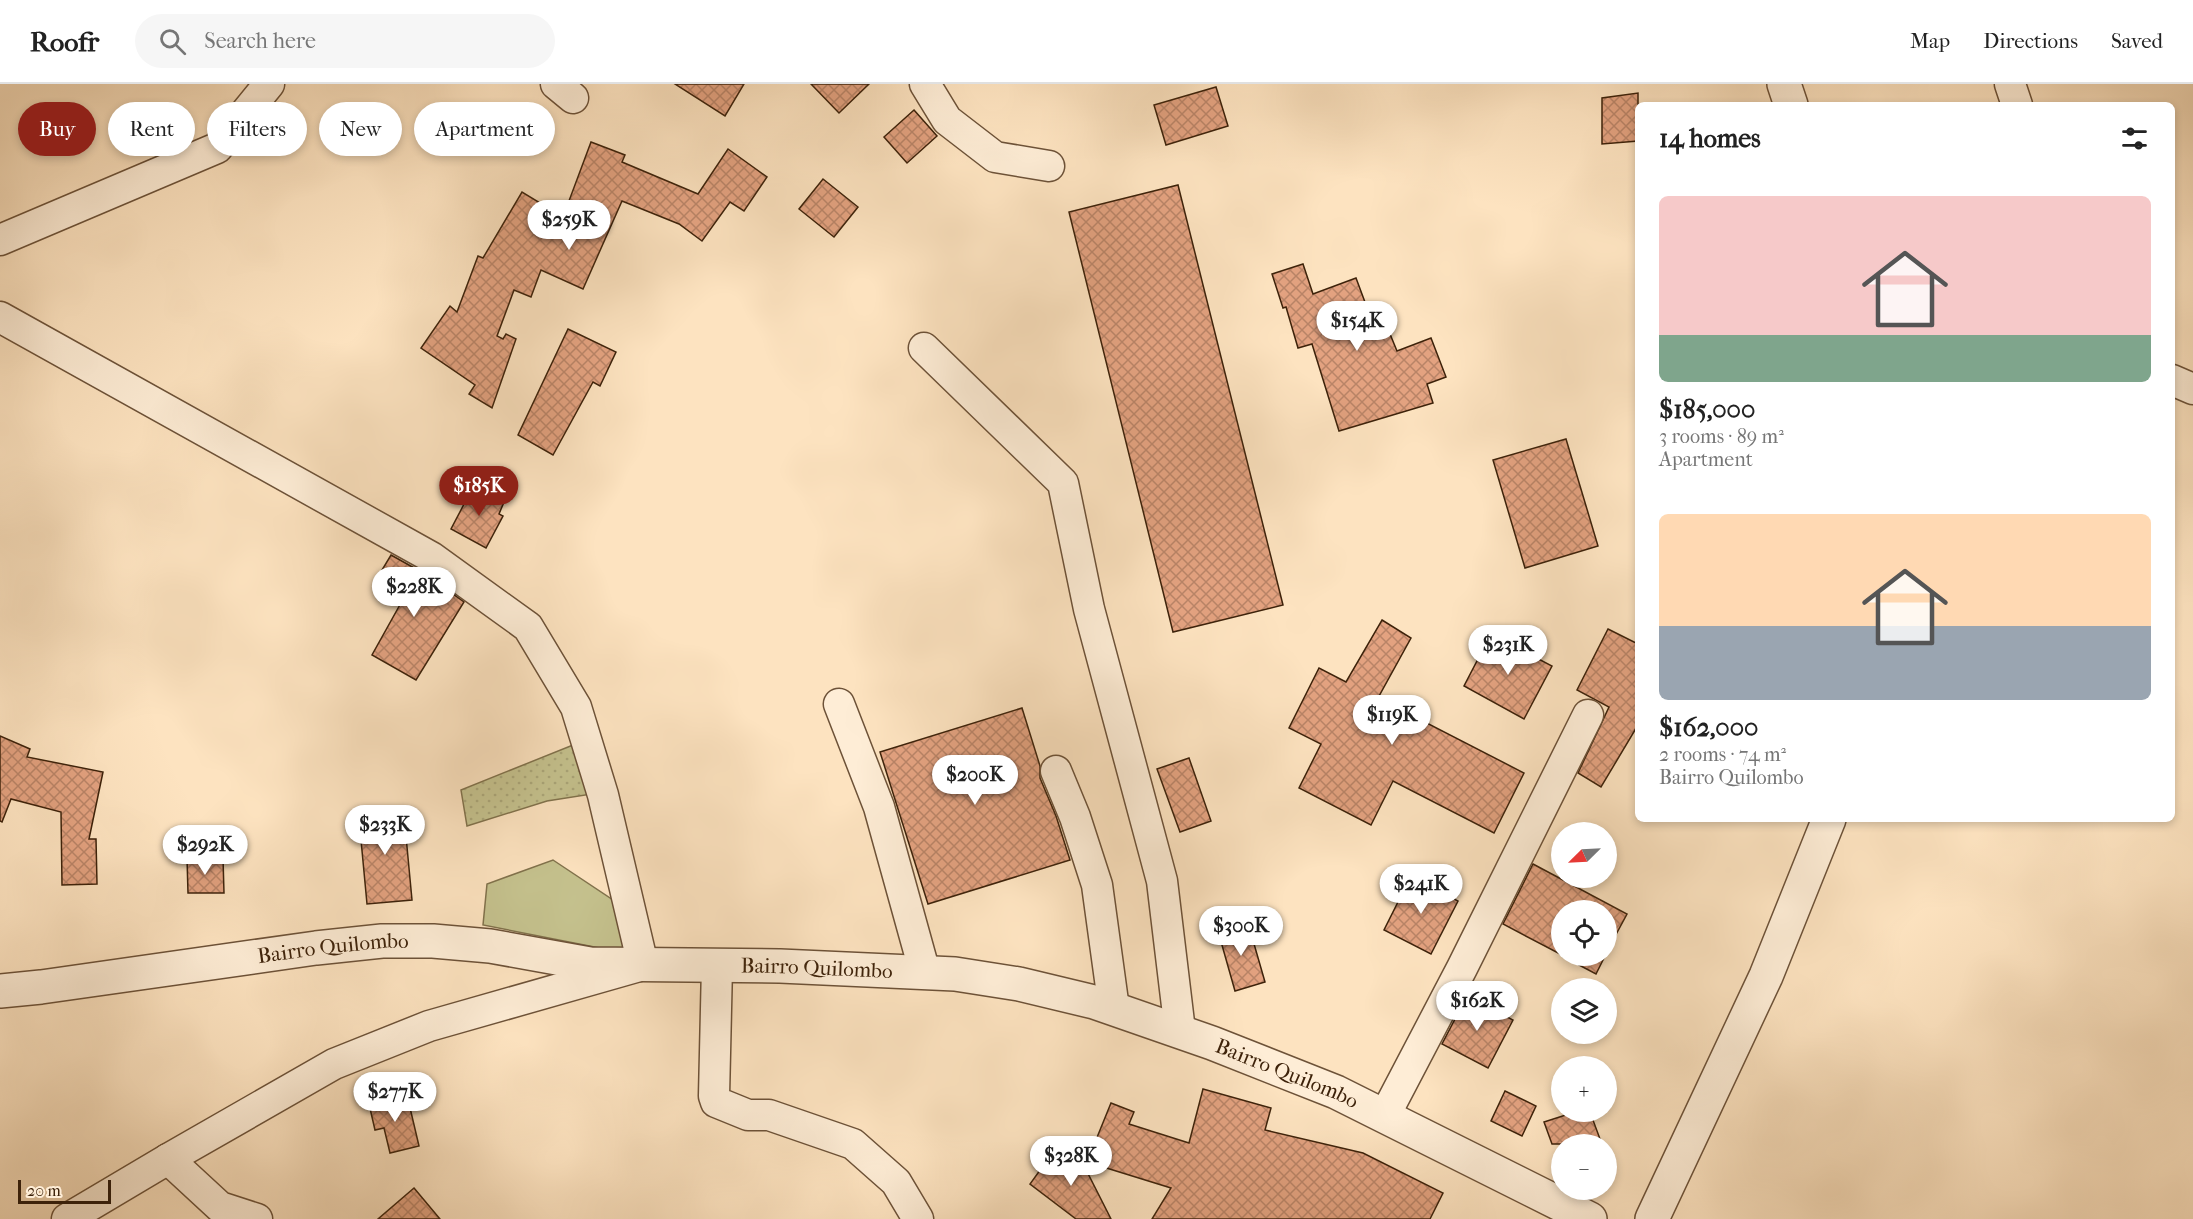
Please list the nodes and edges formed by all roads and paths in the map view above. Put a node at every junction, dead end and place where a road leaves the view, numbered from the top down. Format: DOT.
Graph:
graph roads {
  1 [pos="269,84"];
  2 [pos="925,84"];
  3 [pos="1784,84"];
  4 [pos="2010,84"];
  5 [pos="1790,102"];
  6 [pos="2016,102"];
  7 [pos="1049,166"];
  8 [pos="0,240"];
  9 [pos="0,317"];
  10 [pos="924,348"];
  11 [pos="2175,381"];
  12 [pos="2193,389"];
  13 [pos="839,704"];
  14 [pos="1588,715"];
  15 [pos="1056,771"];
  16 [pos="1828,822"];
  17 [pos="643,965"];
  18 [pos="717,966"];
  19 [pos="926,973"];
  20 [pos="0,991"];
  21 [pos="1114,1009"];
  22 [pos="1180,1031"];
  23 [pos="1384,1117"];
  24 [pos="168,1159"];
  25 [pos="67,1219"];
  26 [pos="257,1219"];
  27 [pos="918,1219"];
  28 [pos="1590,1219"];
  29 [pos="1652,1219"];
  1 -- 8 [label="street"];
  2 -- 7 [label="street"];
  3 -- 5 [label="street"];
  4 -- 6 [label="street"];
  9 -- 17 [label="street"];
  10 -- 22 [label="street"];
  11 -- 12 [label="street"];
  13 -- 19 [label="street"];
  14 -- 23 [label="street"];
  15 -- 21 [label="street"];
  16 -- 29 [label="street"];
  17 -- 18 [label="street, Bairro Quilombo"];
  17 -- 20 [label="street, Bairro Quilombo"];
  17 -- 24 [label="street"];
  18 -- 19 [label="street, Bairro Quilombo"];
  18 -- 27 [label="street"];
  19 -- 21 [label="street, Bairro Quilombo"];
  21 -- 22 [label="street, Bairro Quilombo"];
  22 -- 23 [label="street, Bairro Quilombo"];
  23 -- 28 [label="street, Bairro Quilombo"];
  24 -- 25 [label="street"];
  24 -- 26 [label="street"];
}
